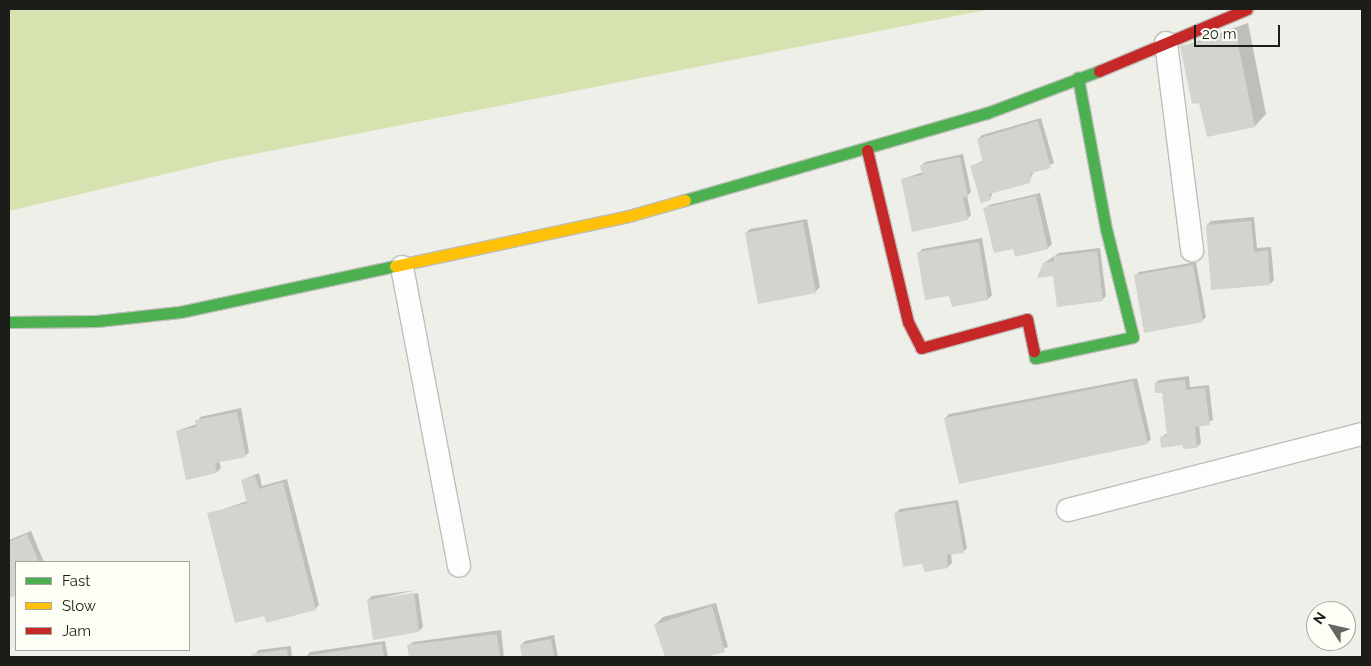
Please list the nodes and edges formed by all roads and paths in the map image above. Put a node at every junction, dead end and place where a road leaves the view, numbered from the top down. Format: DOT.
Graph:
graph roads {
  1 [pos="1247,9"];
  2 [pos="1166,42"];
  3 [pos="1078,78"];
  4 [pos="867,150"];
  5 [pos="1192,250"];
  6 [pos="402,267"];
  7 [pos="9,322"];
  8 [pos="1362,434"];
  9 [pos="1068,510"];
  10 [pos="459,566"];
  1 -- 2 [label="street"];
  2 -- 3 [label="street"];
  2 -- 5 [label="street"];
  3 -- 4 [label="street"];
  3 -- 4 [label="street"];
  4 -- 6 [label="street"];
  6 -- 7 [label="street"];
  6 -- 10 [label="street"];
  8 -- 9 [label="street"];
}
